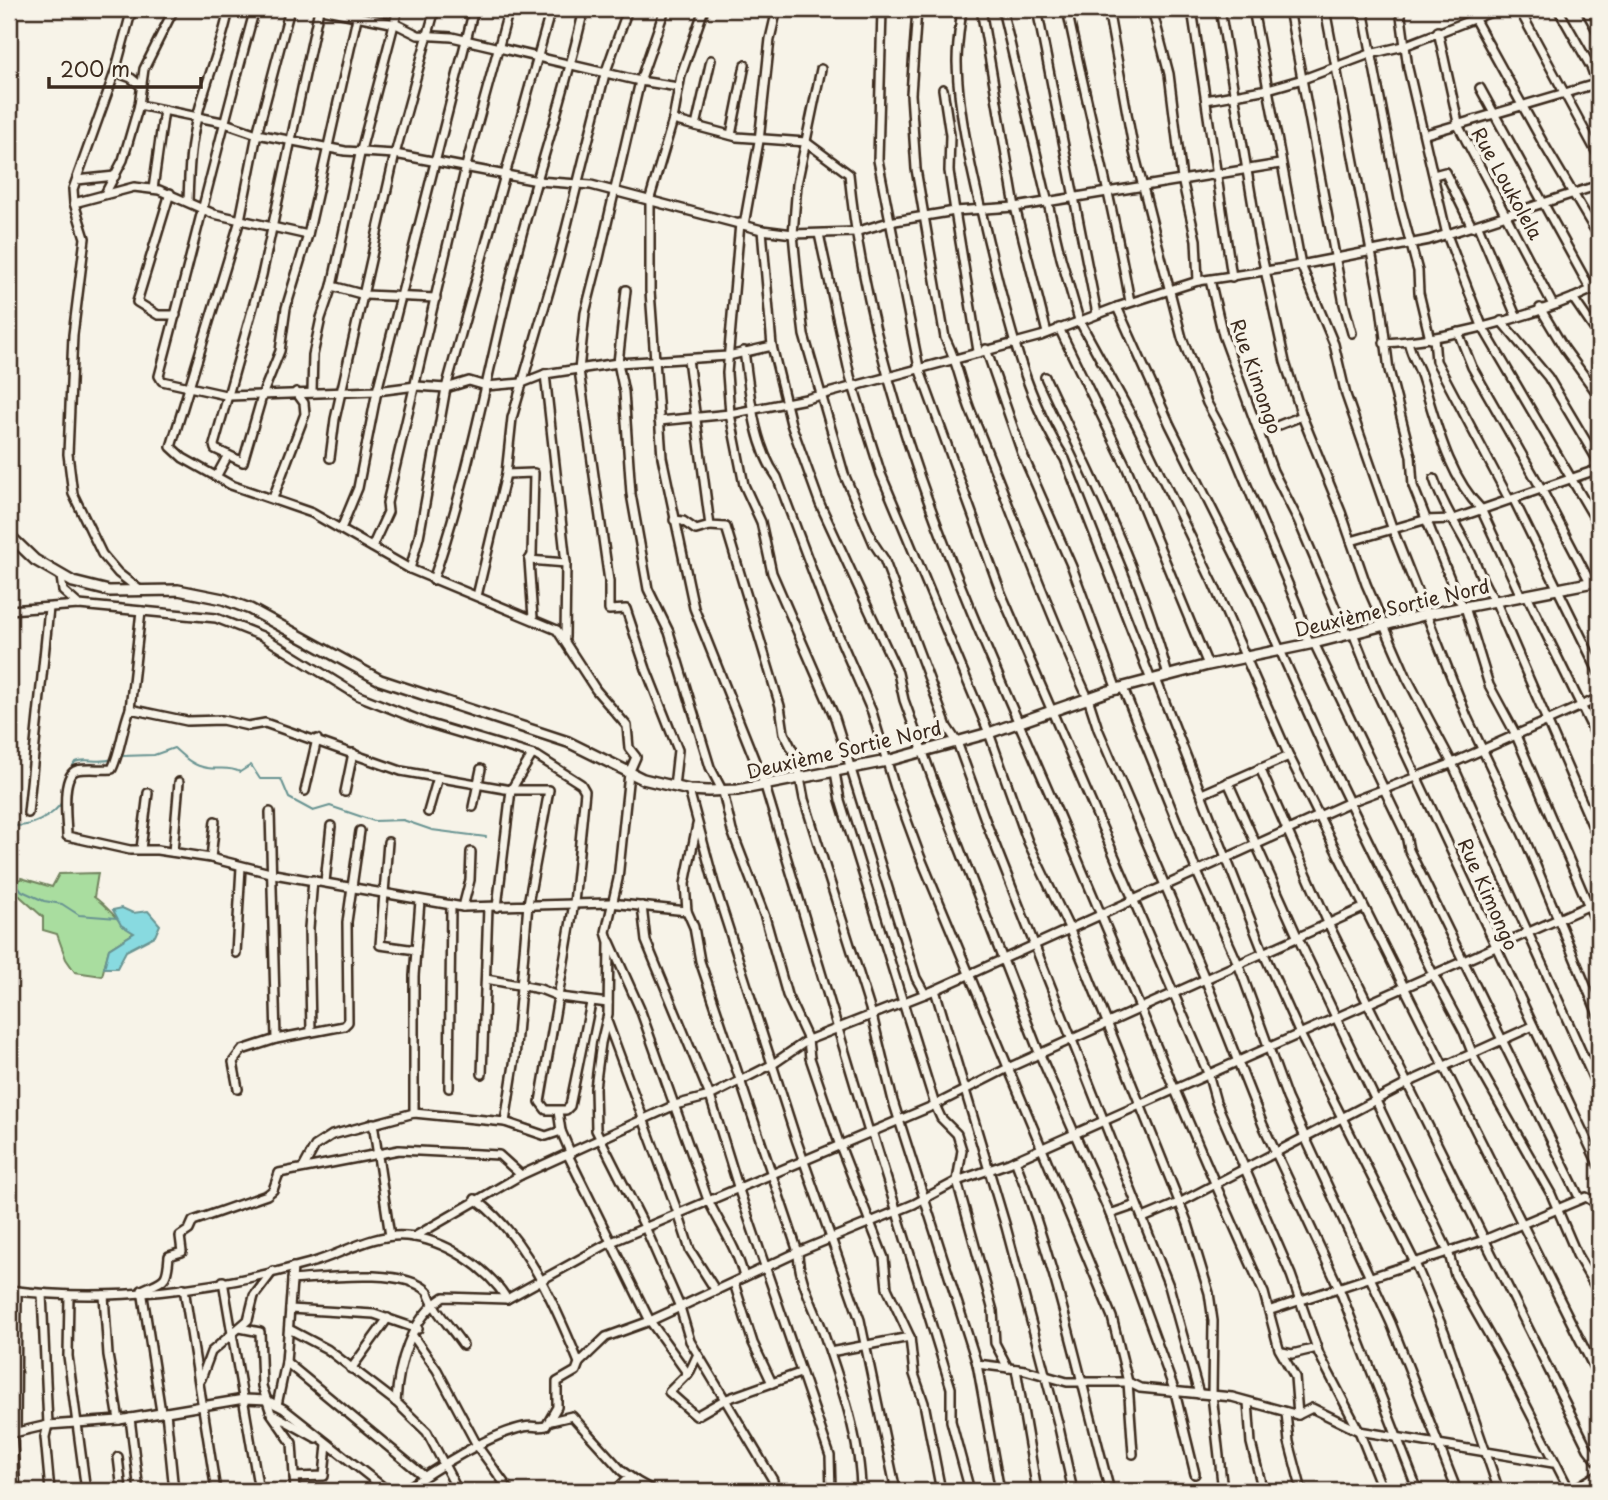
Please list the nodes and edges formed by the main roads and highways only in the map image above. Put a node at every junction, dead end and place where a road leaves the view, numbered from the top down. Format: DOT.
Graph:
graph roads {
  1 [pos="9,535"];
  2 [pos="1597,582"];
  1 -- 2 [label="main road, Deuxième Sortie Nord"];
}
